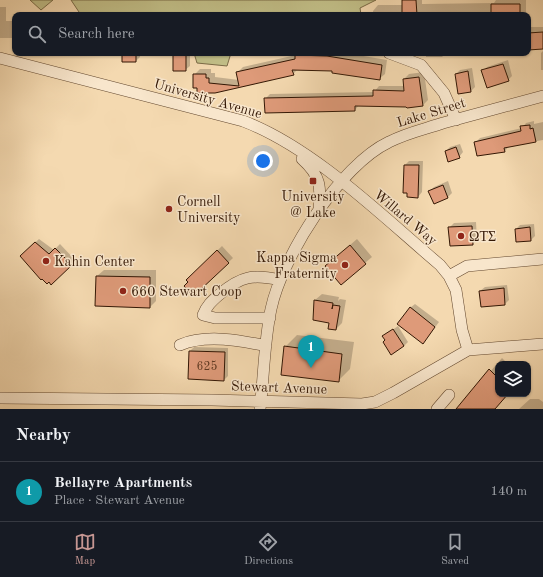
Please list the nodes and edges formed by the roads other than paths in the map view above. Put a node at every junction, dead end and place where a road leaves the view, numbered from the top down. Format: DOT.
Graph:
graph roads {
  1 [pos="397,56"];
  2 [pos="0,58"];
  3 [pos="543,96"];
  4 [pos="456,120"];
  5 [pos="282,141"];
  6 [pos="342,182"];
  7 [pos="319,212"];
  8 [pos="543,259"];
  9 [pos="449,276"];
  10 [pos="280,280"];
  11 [pos="270,318"];
  12 [pos="543,344"];
  13 [pos="180,345"];
  14 [pos="266,346"];
  15 [pos="468,350"];
  16 [pos="449,395"];
  17 [pos="0,398"];
  18 [pos="376,405"];
  19 [pos="261,406"];
  20 [pos="437,409"];
  1 -- 4 [label="street"];
  2 -- 5 [label="street, University Avenue"];
  3 -- 4 [label="street, Lake Street"];
  4 -- 6 [label="street, Lake Street"];
  5 -- 6 [label="street, University Avenue"];
  5 -- 7 [label="street"];
  6 -- 7 [label="street"];
  6 -- 9 [label="street, Willard Way"];
  7 -- 10 [label="street"];
  8 -- 9 [label="street"];
  9 -- 15 [label="street, Willard Way"];
  10 -- 11 [label="street"];
  10 -- 11 [label="street"];
  11 -- 14 [label="street"];
  12 -- 15 [label="street, Stewart Avenue"];
  13 -- 14 [label="street"];
  14 -- 19 [label="street"];
  15 -- 18 [label="street, Stewart Avenue"];
  16 -- 20 [label="street"];
  17 -- 19 [label="street, Stewart Avenue"];
  18 -- 19 [label="street, Stewart Avenue"];
}
